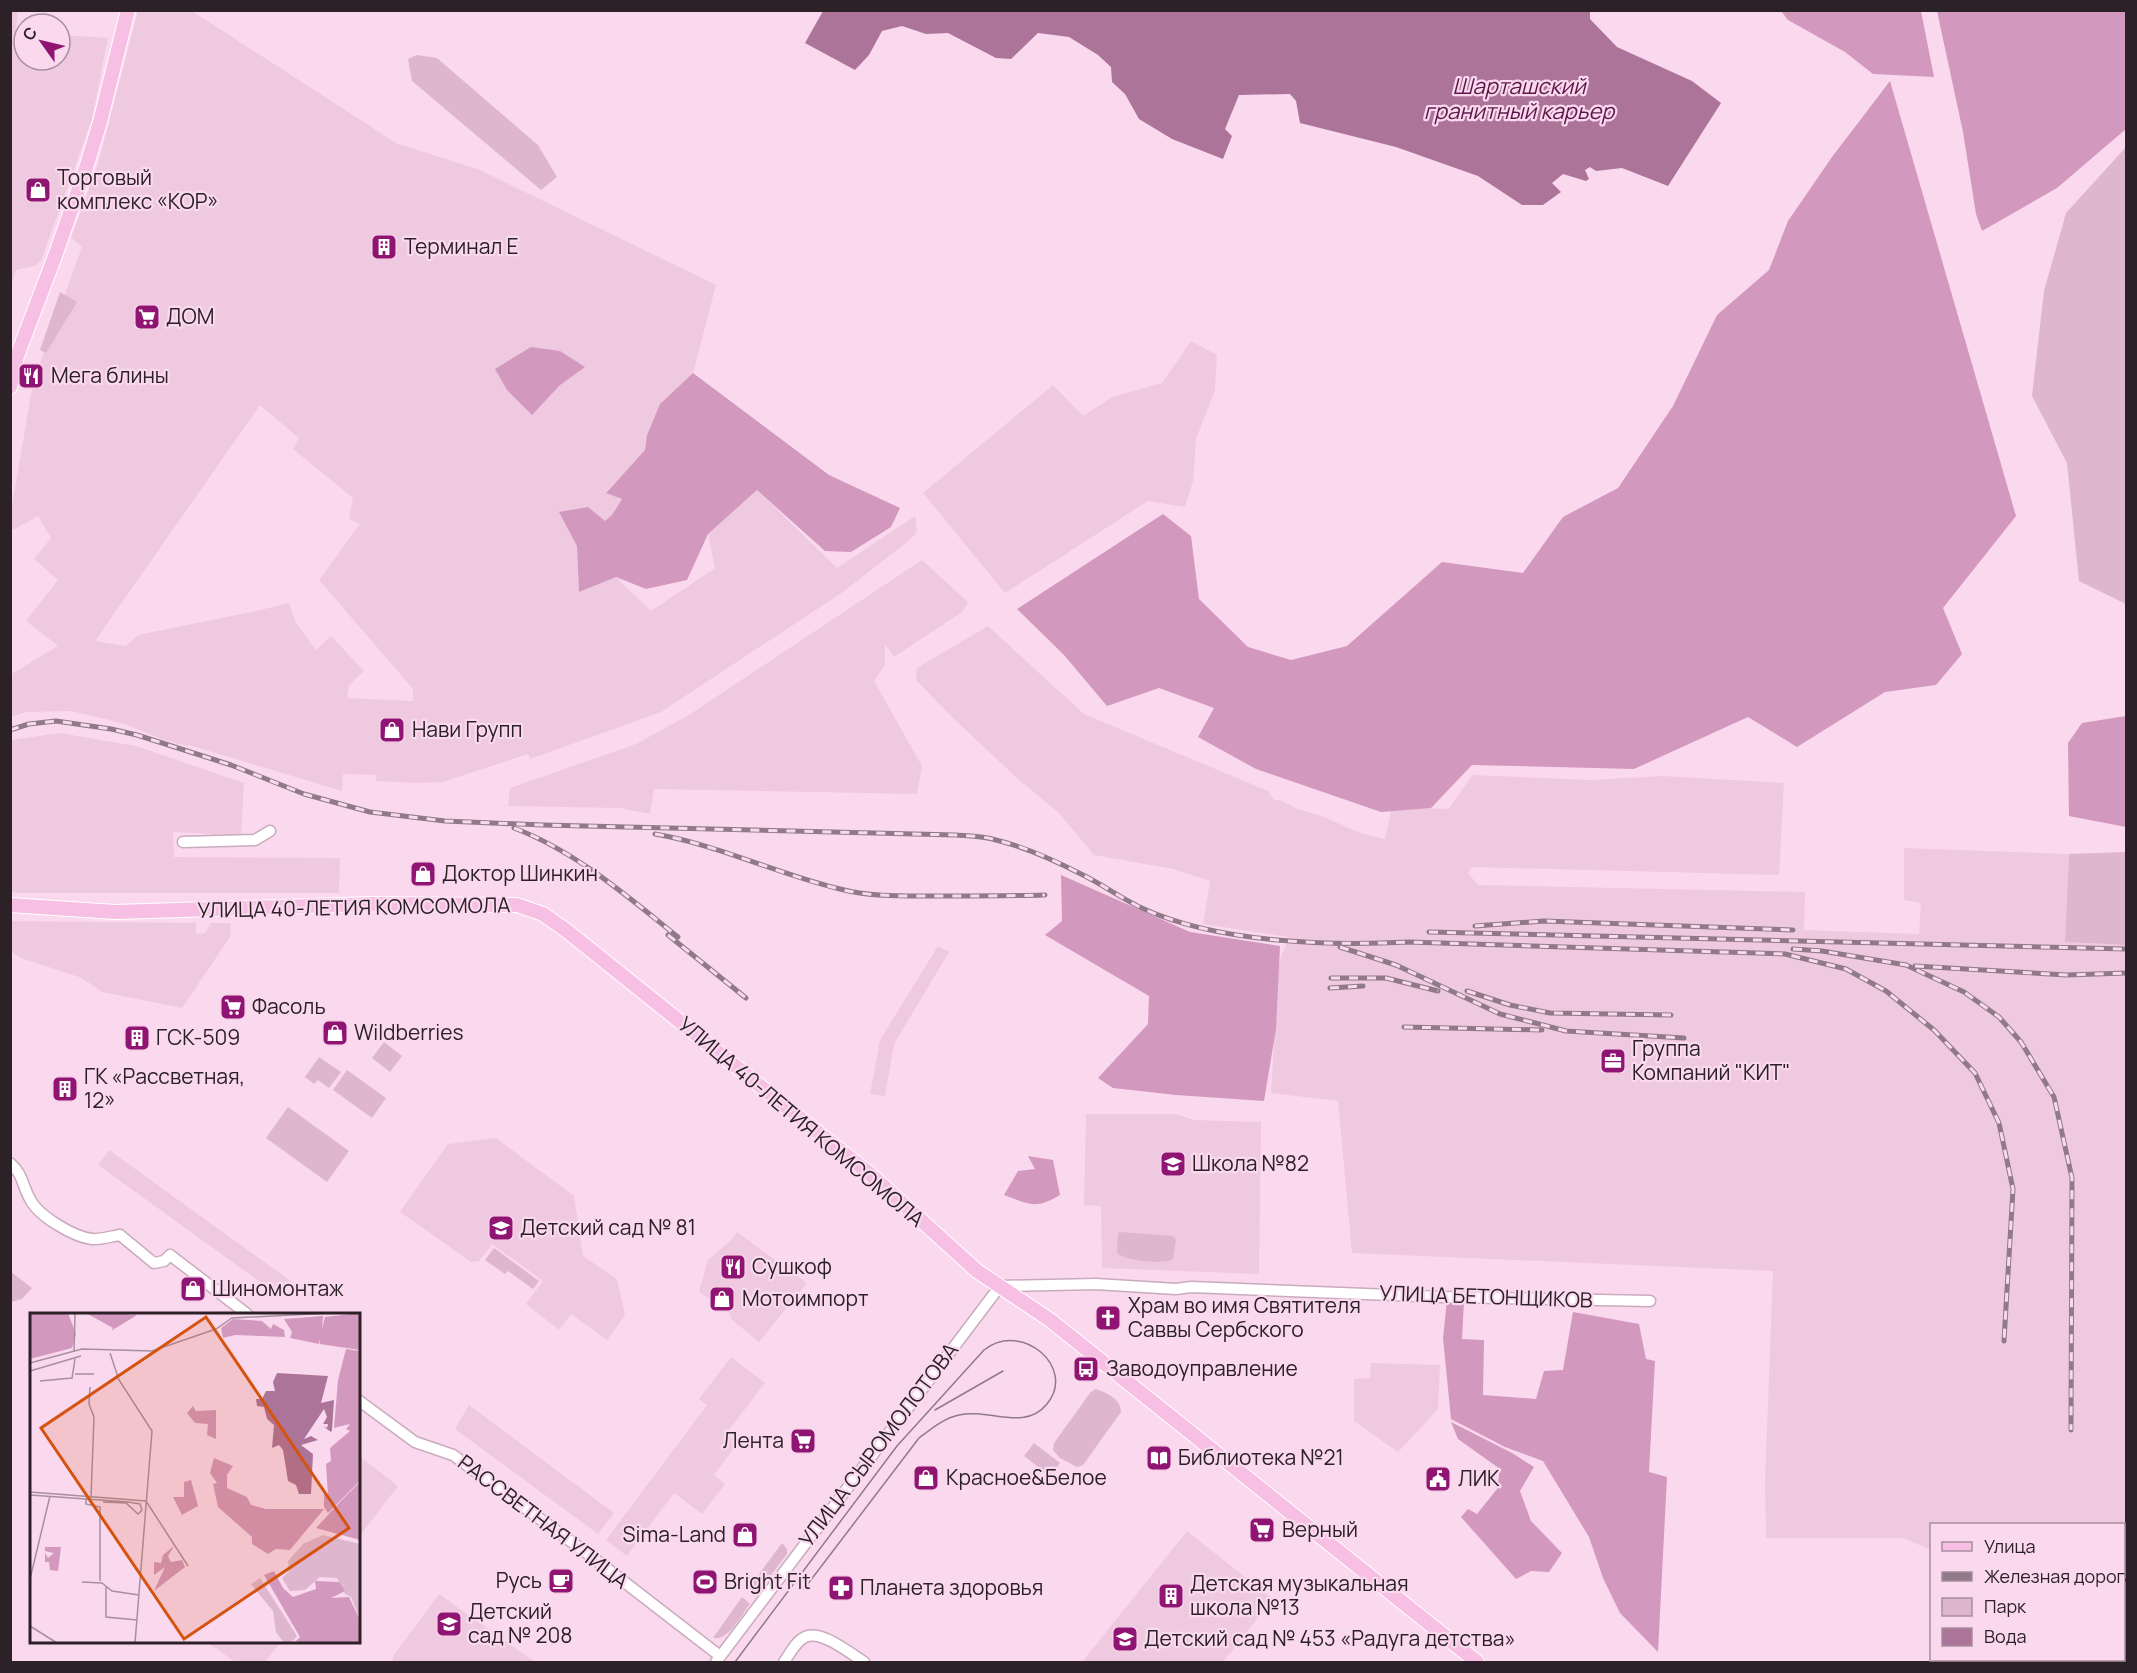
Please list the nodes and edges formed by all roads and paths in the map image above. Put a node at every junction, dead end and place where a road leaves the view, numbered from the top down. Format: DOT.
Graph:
graph roads {
  1 [pos="128,10"];
  2 [pos="10,387"];
  3 [pos="270,831"];
  4 [pos="183,842"];
  5 [pos="10,905"];
  6 [pos="10,1163"];
  7 [pos="1000,1286"];
  8 [pos="1650,1301"];
  9 [pos="247,1313"];
  10 [pos="360,1401"];
  11 [pos="718,1659"];
  12 [pos="783,1662"];
  13 [pos="864,1662"];
  14 [pos="1477,1662"];
  1 -- 2 [label="main road"];
  3 -- 4 [label="street"];
  5 -- 7 [label="main road, УЛИЦА 40-ЛЕТИЯ КОМСОМОЛА"];
  6 -- 9 [label="street"];
  7 -- 8 [label="street, УЛИЦА БЕТОНЩИКОВ"];
  7 -- 11 [label="street, УЛИЦА СЫРОМОЛОТОВА"];
  7 -- 14 [label="main road, УЛИЦА 40-ЛЕТИЯ КОМСОМОЛА"];
  10 -- 11 [label="street, РАССВЕТНАЯ УЛИЦА"];
  12 -- 13 [label="street"];
}
